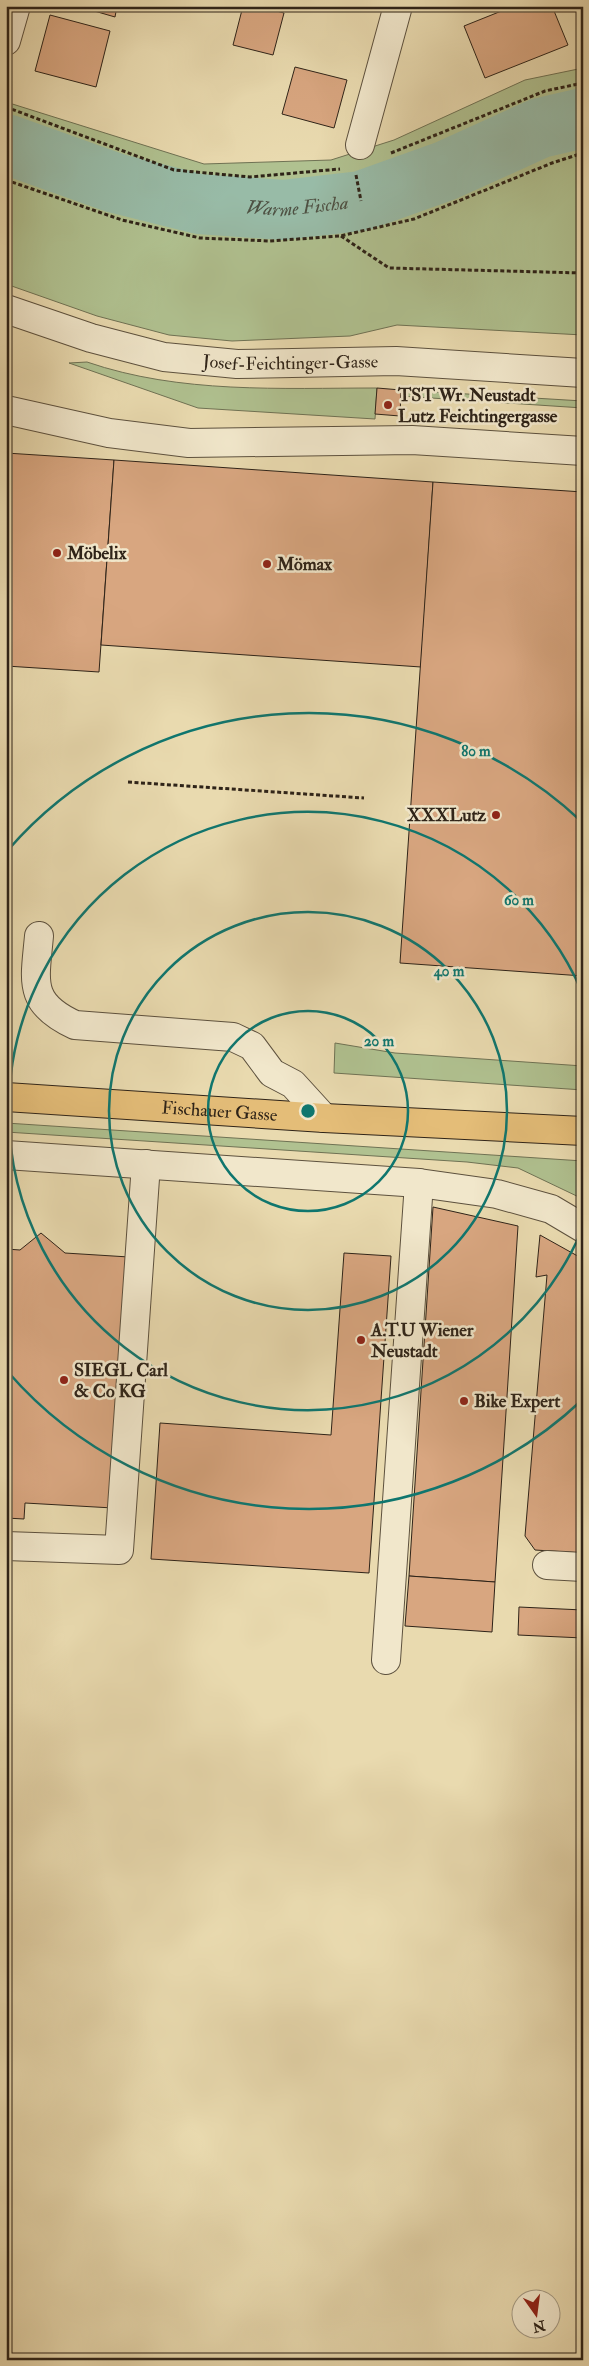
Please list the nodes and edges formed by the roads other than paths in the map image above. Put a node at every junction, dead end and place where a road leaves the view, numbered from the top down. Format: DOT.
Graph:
graph roads {
  1 [pos="16,6"];
  2 [pos="398,6"];
  3 [pos="6,41"];
  4 [pos="366,156"];
  5 [pos="6,309"];
  6 [pos="583,373"];
  7 [pos="6,410"];
  8 [pos="583,451"];
  9 [pos="39,936"];
  10 [pos="6,1096"];
  11 [pos="324,1118"];
  12 [pos="583,1131"];
  13 [pos="6,1154"];
  14 [pos="146,1164"];
  15 [pos="419,1183"];
  16 [pos="583,1228"];
  17 [pos="6,1546"];
  18 [pos="547,1565"];
  19 [pos="583,1567"];
  20 [pos="386,1660"];
  1 -- 3 [label="street"];
  2 -- 4 [label="street"];
  5 -- 6 [label="street, Josef-Feichtinger-Gasse"];
  7 -- 8 [label="street"];
  9 -- 11 [label="street"];
  10 -- 11 [label="main road, Fischauer Gasse"];
  11 -- 12 [label="main road, Fischauer Gasse"];
  13 -- 14 [label="street"];
  14 -- 15 [label="street"];
  14 -- 17 [label="street"];
  15 -- 16 [label="street"];
  15 -- 20 [label="street"];
  18 -- 19 [label="street"];
}
